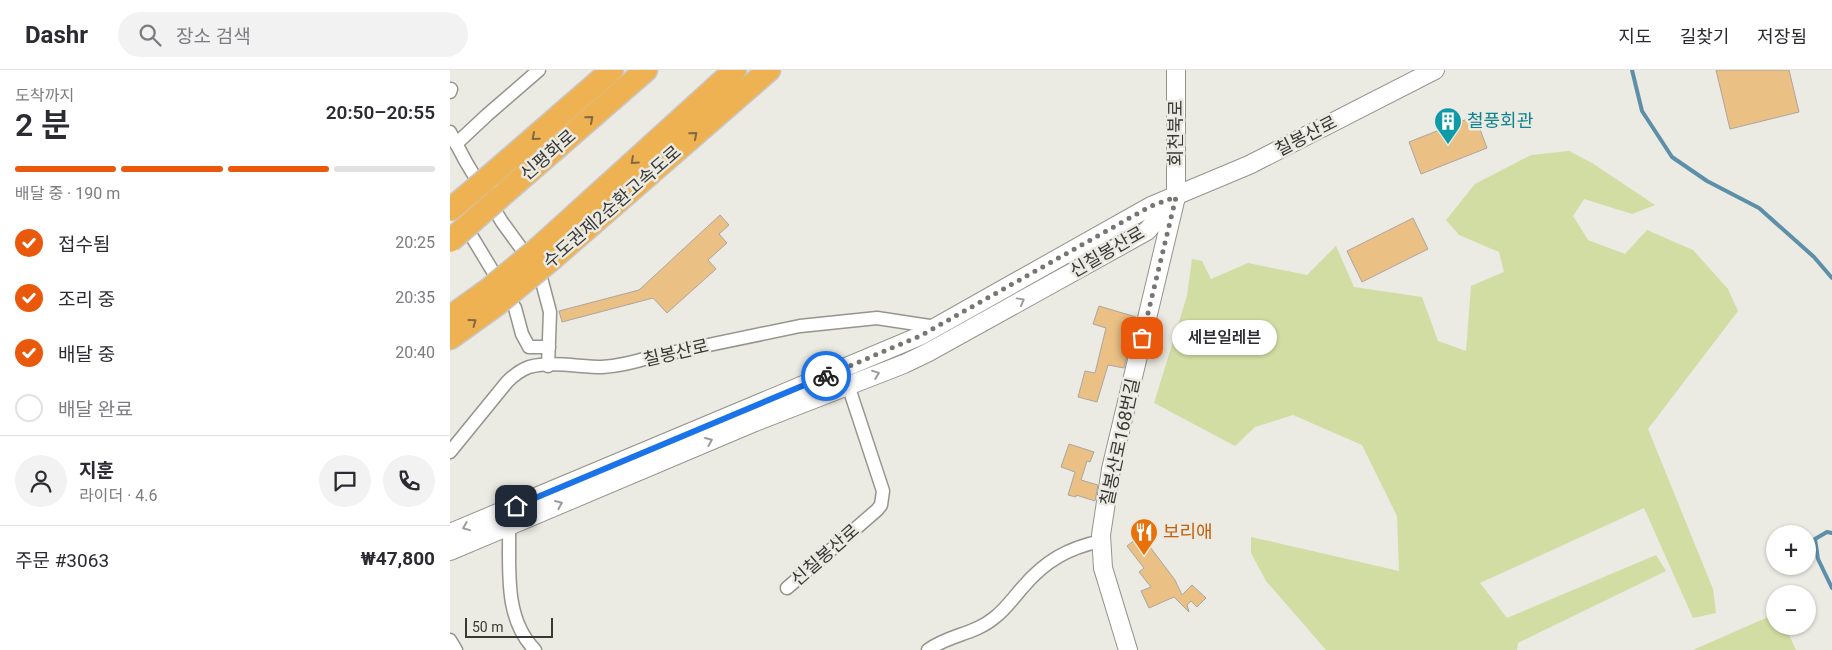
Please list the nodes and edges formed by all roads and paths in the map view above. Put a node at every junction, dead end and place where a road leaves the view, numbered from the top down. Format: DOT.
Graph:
graph roads {
  1 [pos="539,70"];
  2 [pos="612,70"];
  3 [pos="646,70"];
  4 [pos="735,70"];
  5 [pos="769,70"];
  6 [pos="1176,70"];
  7 [pos="1435,70"];
  8 [pos="450,132"];
  9 [pos="456,144"];
  10 [pos="1176,197"];
  11 [pos="450,201"];
  12 [pos="450,210"];
  13 [pos="450,241"];
  14 [pos="547,252"];
  15 [pos="492,298"];
  16 [pos="450,317"];
  17 [pos="936,327"];
  18 [pos="450,338"];
  19 [pos="550,347"];
  20 [pos="548,366"];
  21 [pos="848,385"];
  22 [pos="450,452"];
  23 [pos="509,526"];
  24 [pos="450,533"];
  25 [pos="1101,542"];
  26 [pos="450,551"];
  27 [pos="786,588"];
  28 [pos="450,640"];
  29 [pos="456,650"];
  30 [pos="535,650"];
  31 [pos="928,650"];
  32 [pos="1128,650"];
  1 -- 9 [label="street"];
  2 -- 12 [label="highway, 신평화로, one-way, bridge"];
  13 -- 3 [label="highway, 신평화로, one-way, bridge"];
  4 -- 14 [label="highway, 수도권제2순환고속도로, one-way"];
  14 -- 5 [label="highway, 수도권제2순환고속도로, one-way"];
  6 -- 10 [label="street, 회천북로"];
  7 -- 10 [label="street, 칠봉산로"];
  8 -- 9 [label="street"];
  9 -- 19 [label="street"];
  10 -- 17 [label="street, 신칠봉산로"];
  21 -- 10 [label="street, 신칠봉산로, one-way"];
  10 -- 25 [label="street, 칠봉산로168번길"];
  11 -- 19 [label="street"];
  14 -- 15 [label="highway, 수도권제2순환고속도로, bridge"];
  15 -- 16 [label="highway, 수도권제2순환고속도로"];
  18 -- 15 [label="highway, 수도권제2순환고속도로, one-way"];
  17 -- 20 [label="street, 칠봉산로"];
  17 -- 24 [label="street, 신칠봉산로, one-way"];
  19 -- 20 [label="street"];
  20 -- 22 [label="street, 칠봉산로"];
  23 -- 21 [label="street, 신칠봉산로, one-way"];
  21 -- 27 [label="street, 신칠봉산로"];
  23 -- 26 [label="street, 신칠봉산로"];
  23 -- 30 [label="street"];
  25 -- 31 [label="street"];
  25 -- 32 [label="street, 칠봉산로168번길"];
  28 -- 29 [label="street"];
}
